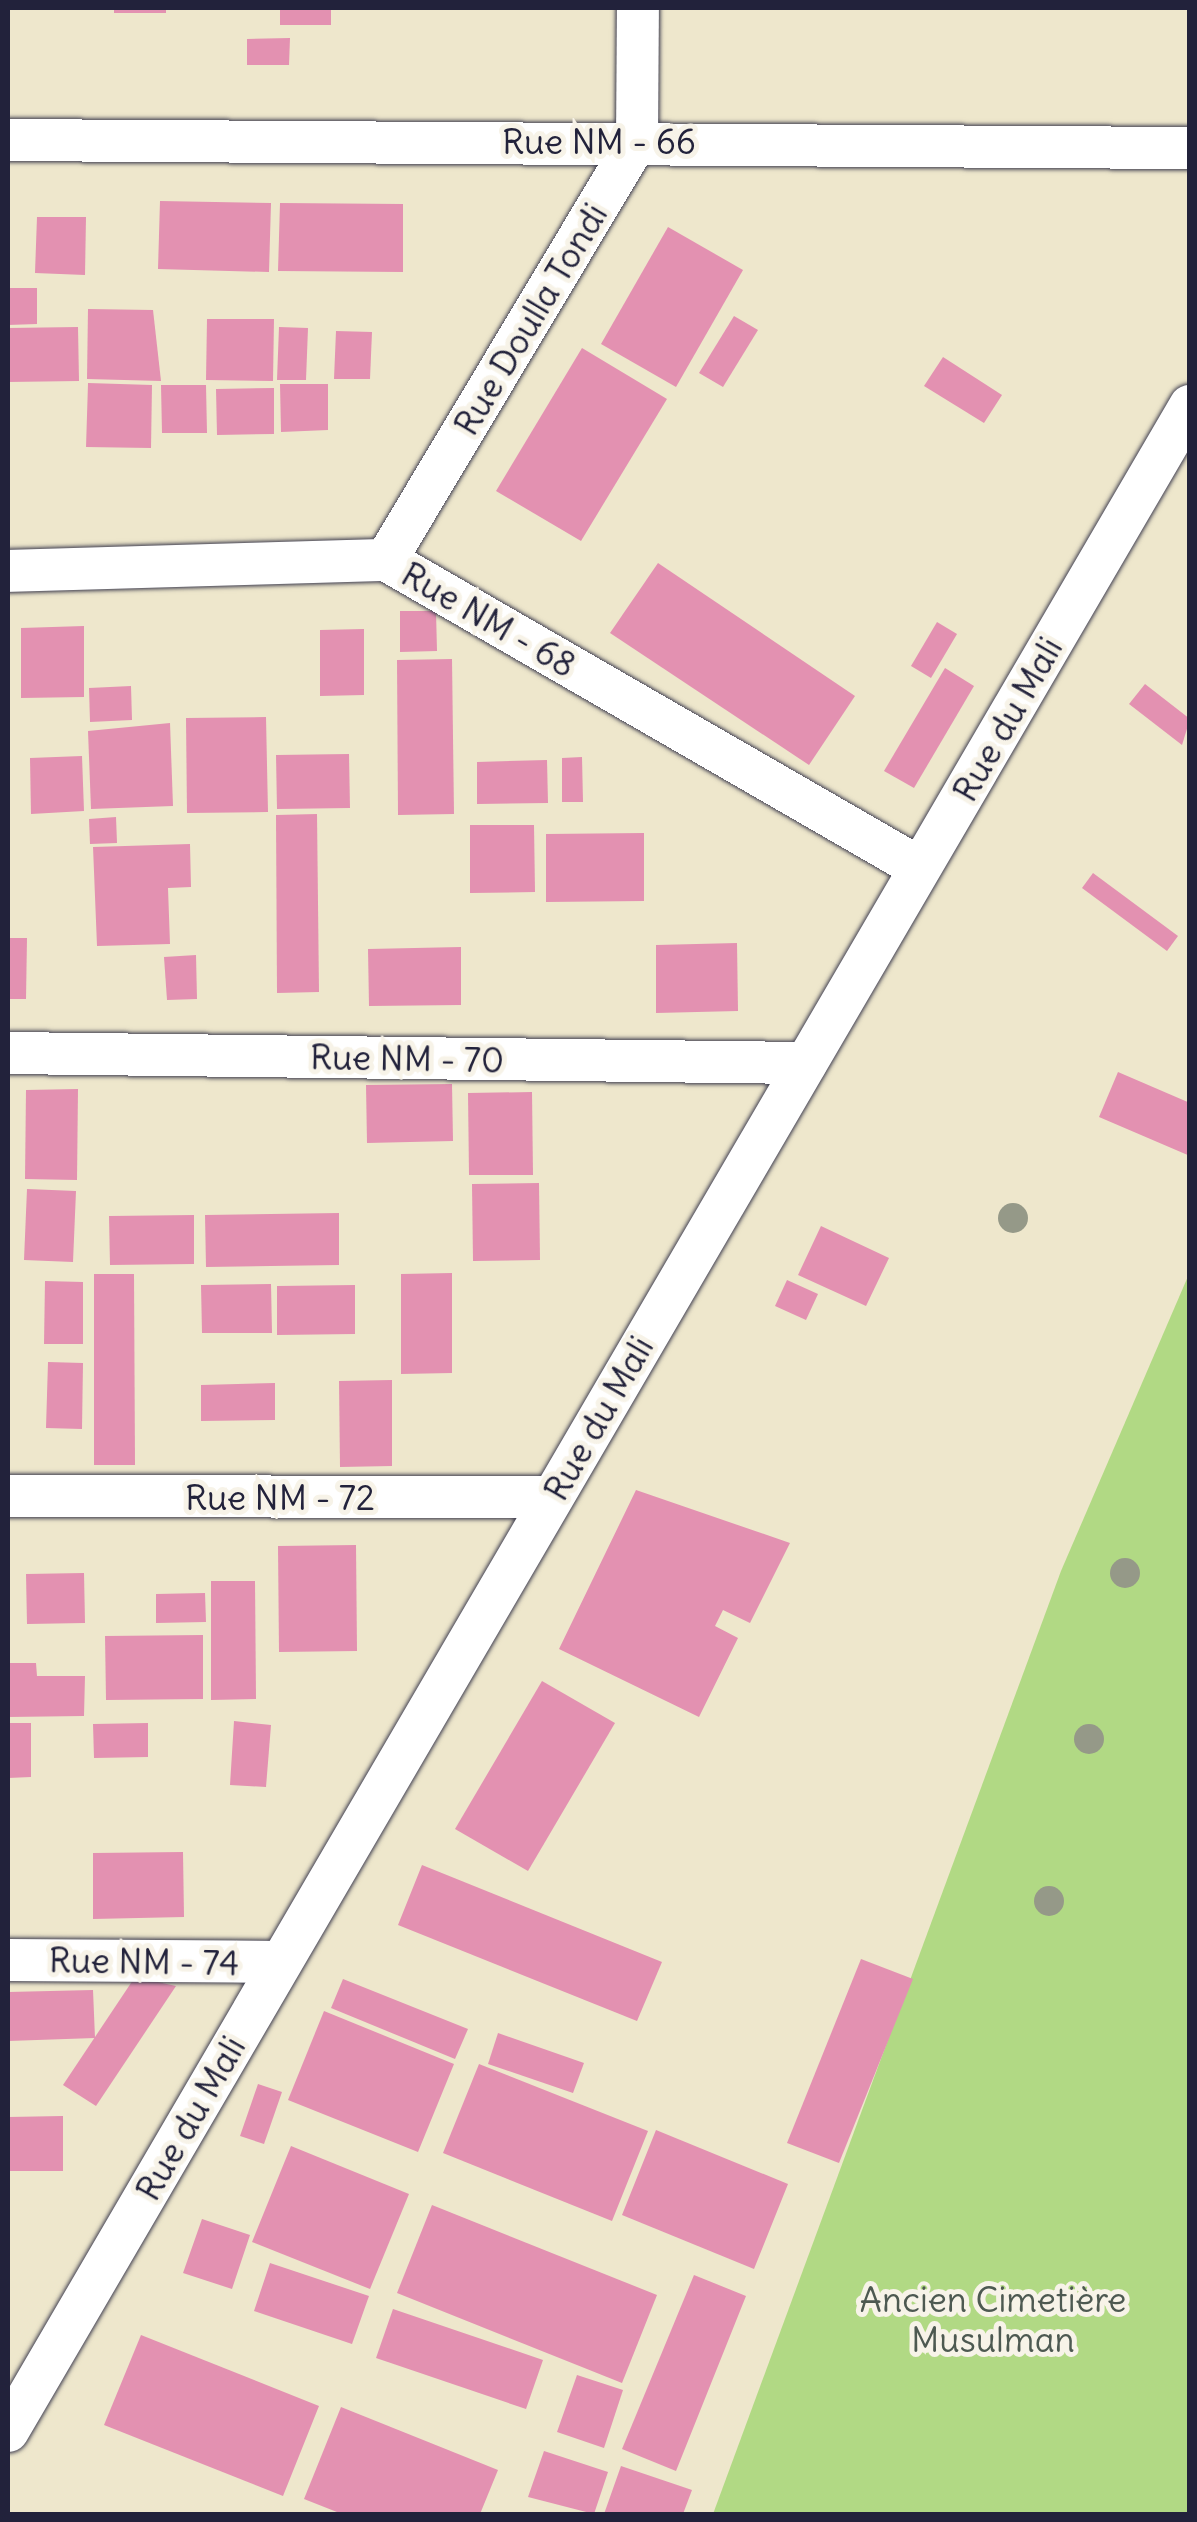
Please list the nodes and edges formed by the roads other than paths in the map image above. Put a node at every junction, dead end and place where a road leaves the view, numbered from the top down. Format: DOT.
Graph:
graph roads {
  1 [pos="638,8"];
  2 [pos="8,140"];
  3 [pos="637,141"];
  4 [pos="1190,148"];
  5 [pos="1190,406"];
  6 [pos="386,560"];
  7 [pos="8,570"];
  8 [pos="920,868"];
  9 [pos="8,1052"];
  10 [pos="806,1063"];
  11 [pos="8,1496"];
  12 [pos="552,1498"];
  13 [pos="8,1960"];
  14 [pos="280,1962"];
  15 [pos="18,2394"];
  16 [pos="8,2430"];
  1 -- 3 [label="street"];
  2 -- 3 [label="street, Rue NM - 66"];
  3 -- 4 [label="street, Rue NM - 66"];
  3 -- 6 [label="street, Rue Doulla Tondi"];
  5 -- 8 [label="street, Rue du Mali"];
  6 -- 7 [label="street, Rue NM - 68"];
  6 -- 8 [label="street, Rue NM - 68"];
  8 -- 10 [label="street, Rue du Mali"];
  9 -- 10 [label="street, Rue NM - 70"];
  10 -- 12 [label="street, Rue du Mali"];
  11 -- 12 [label="street, Rue NM - 72"];
  12 -- 14 [label="street, Rue du Mali"];
  13 -- 14 [label="street, Rue NM - 74"];
  14 -- 15 [label="street, Rue du Mali"];
  15 -- 16 [label="street, Rue du Mali"];
}
